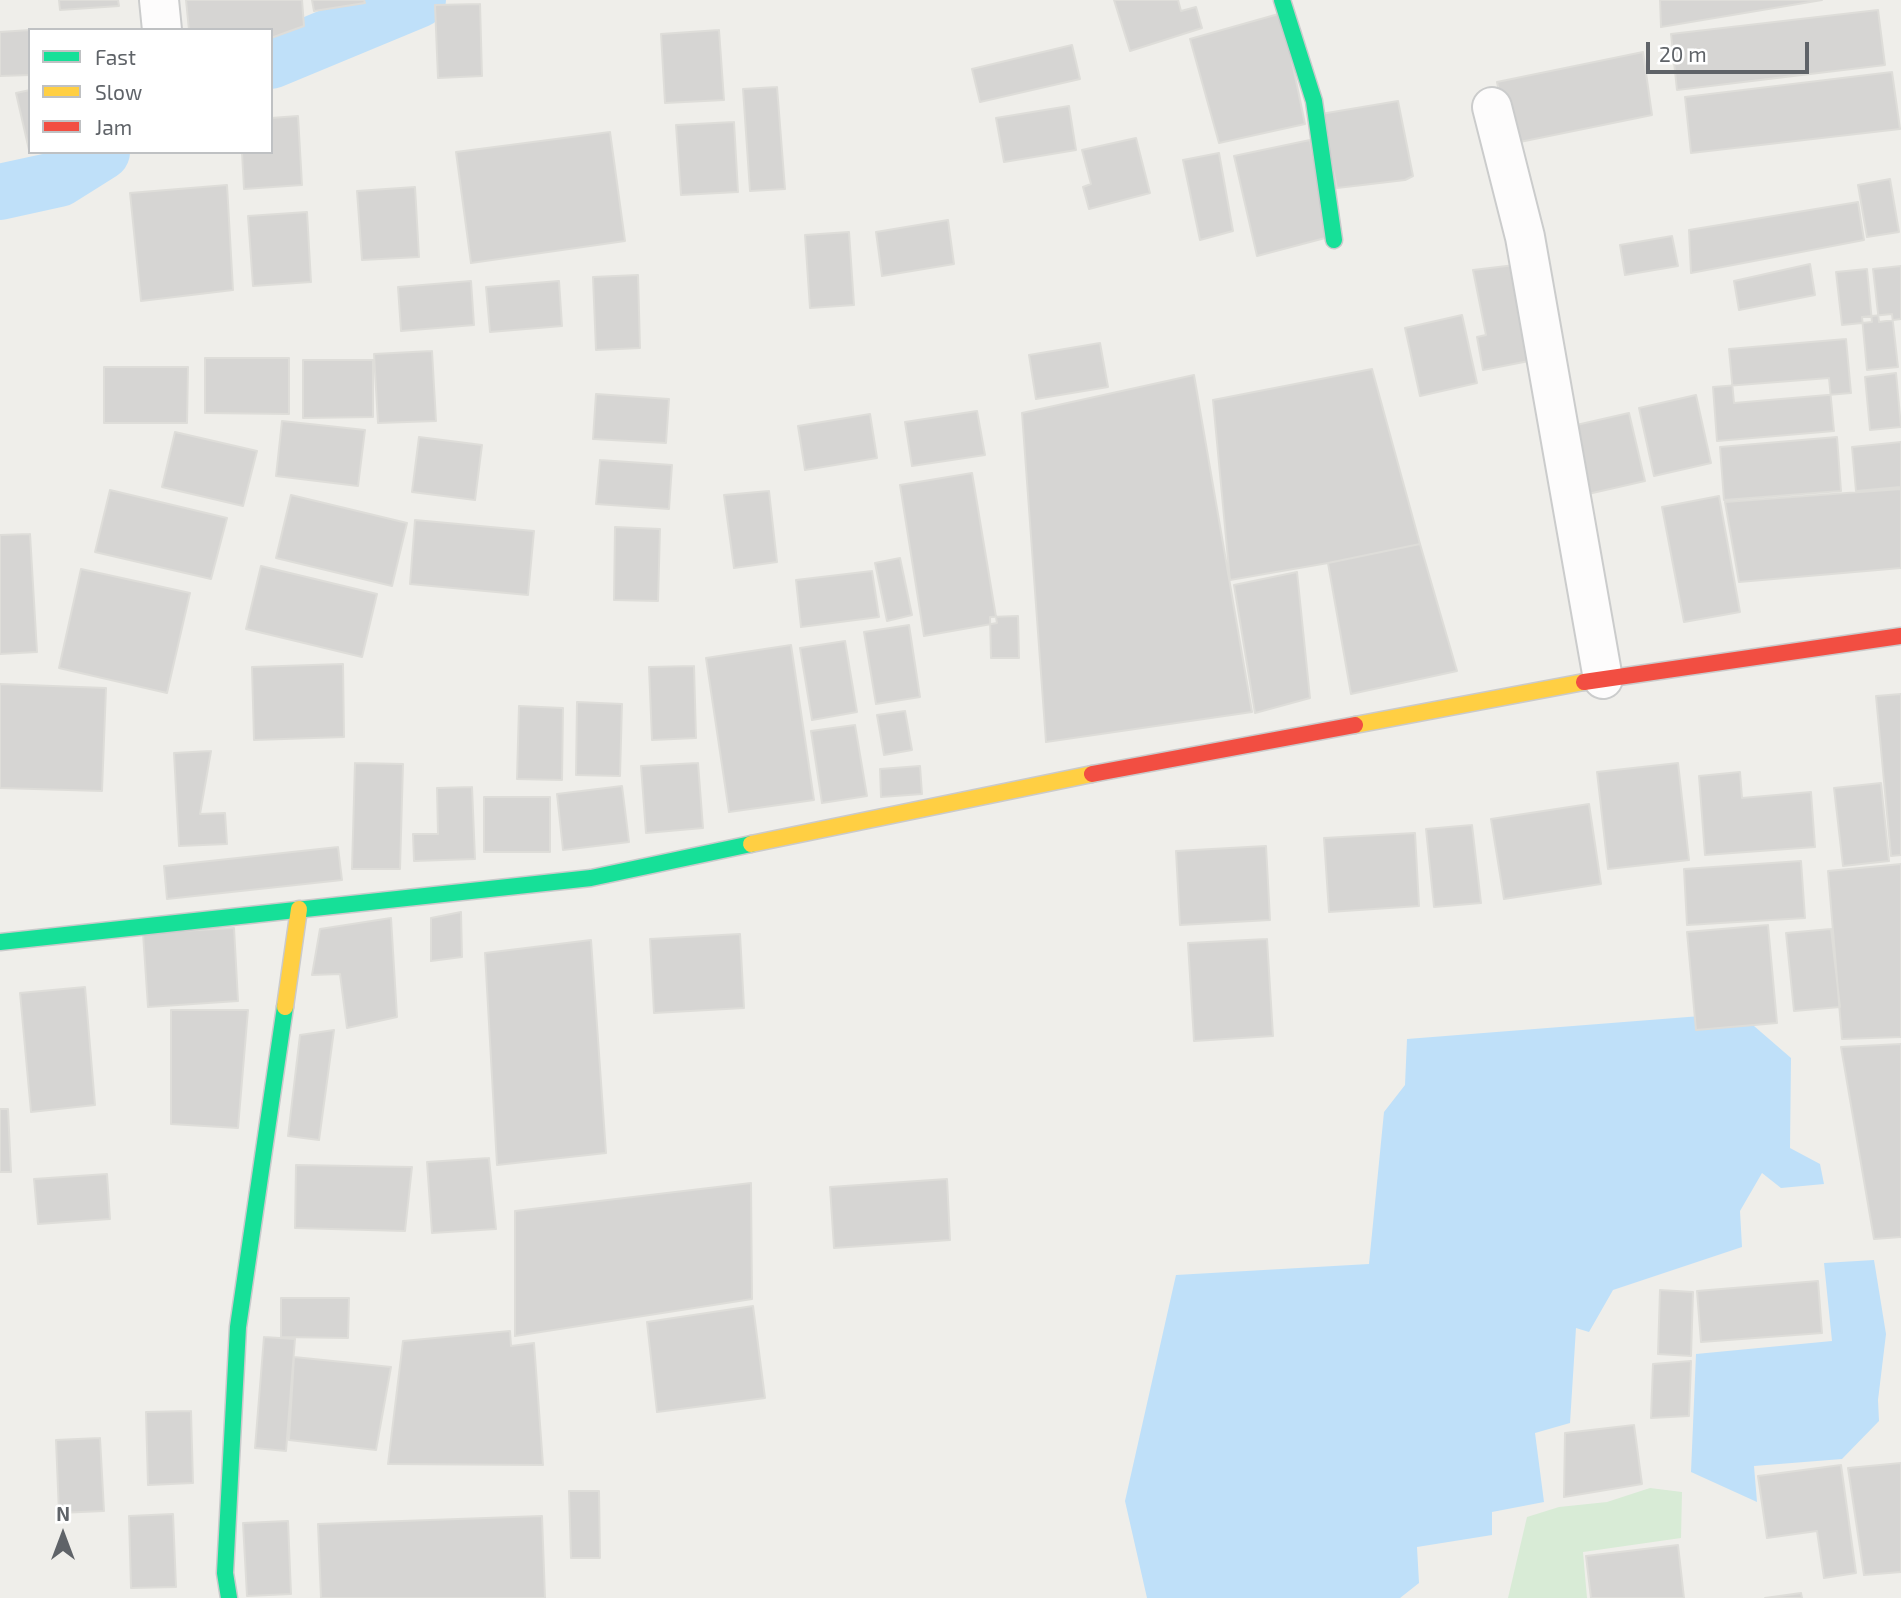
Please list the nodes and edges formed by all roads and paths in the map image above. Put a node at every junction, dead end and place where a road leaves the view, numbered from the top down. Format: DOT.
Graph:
graph roads {
  1 [pos="159,0"];
  2 [pos="1282,0"];
  3 [pos="163,28"];
  4 [pos="1492,107"];
  5 [pos="1334,240"];
  6 [pos="1901,636"];
  7 [pos="1603,679"];
  8 [pos="299,909"];
  9 [pos="0,942"];
  10 [pos="229,1598"];
  1 -- 3 [label="street"];
  2 -- 5 [label="street"];
  4 -- 7 [label="street"];
  6 -- 7 [label="street"];
  7 -- 8 [label="street"];
  8 -- 9 [label="street"];
  8 -- 10 [label="street"];
}
